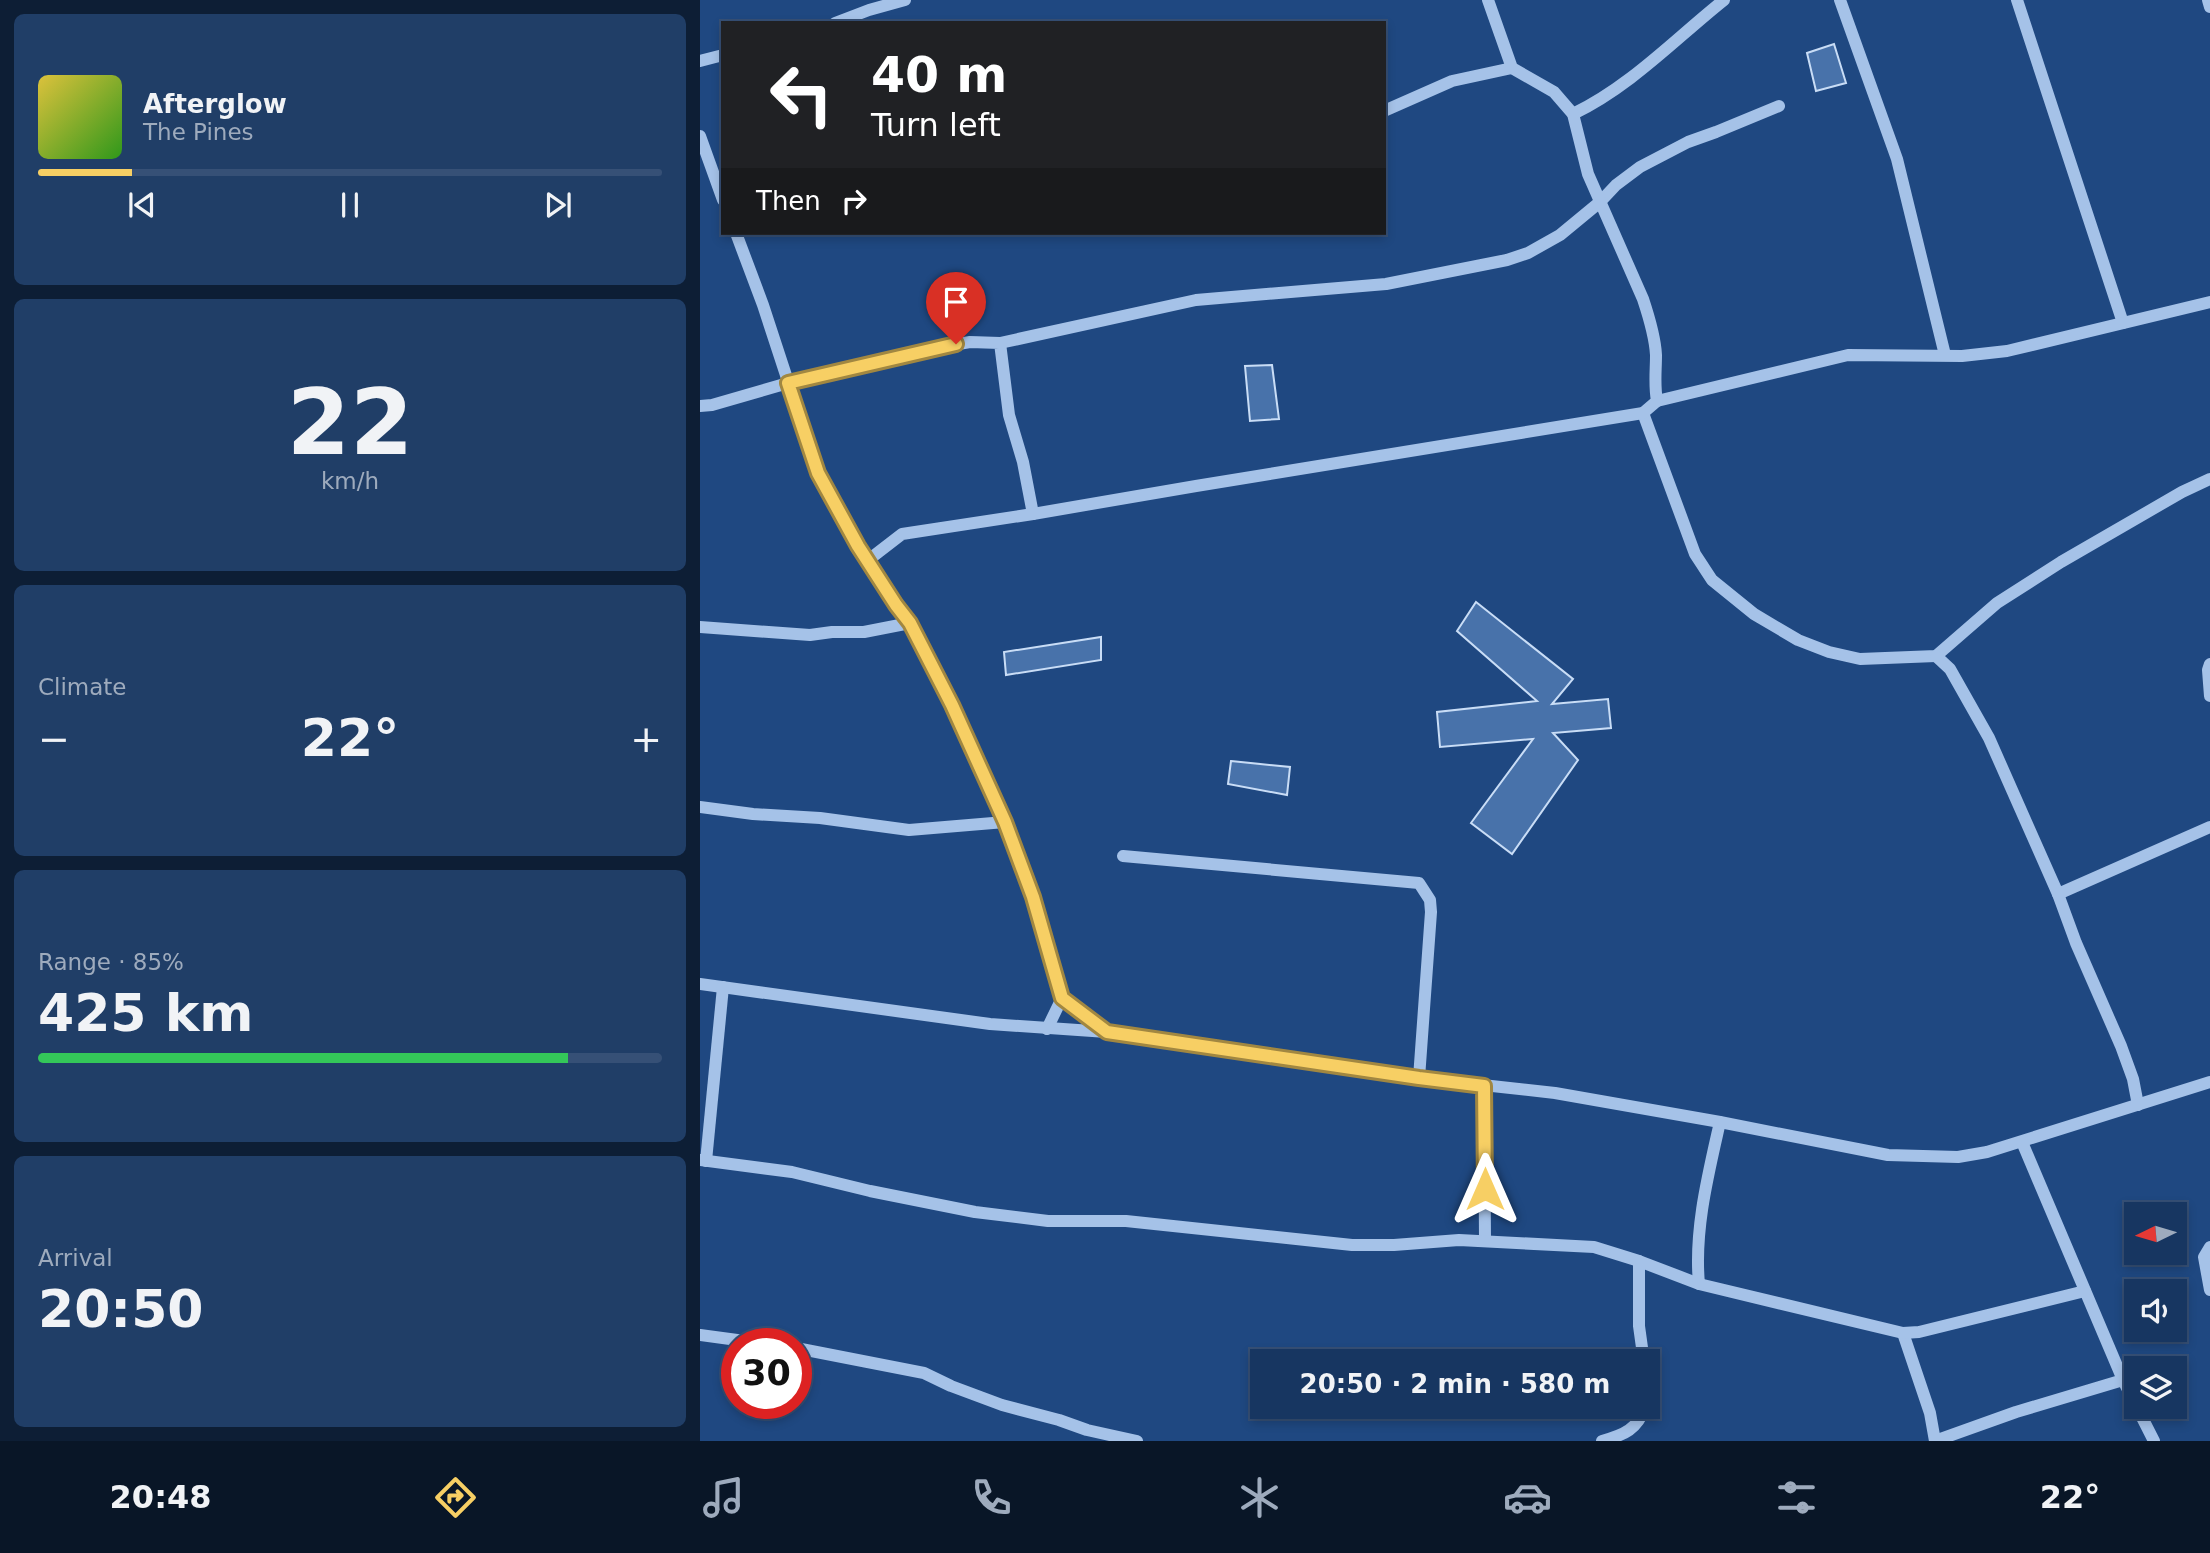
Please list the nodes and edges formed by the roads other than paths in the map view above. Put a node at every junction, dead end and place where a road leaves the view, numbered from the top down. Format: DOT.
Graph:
graph roads {
  1 [pos="905,0"];
  2 [pos="1488,0"];
  3 [pos="1724,0"];
  4 [pos="1840,0"];
  5 [pos="2017,0"];
  6 [pos="2207,0"];
  7 [pos="2210,8"];
  8 [pos="840,21"];
  9 [pos="721,56"];
  10 [pos="700,61"];
  11 [pos="1512,68"];
  12 [pos="1779,106"];
  13 [pos="1386,110"];
  14 [pos="1573,114"];
  15 [pos="700,136"];
  16 [pos="706,174"];
  17 [pos="721,197"];
  18 [pos="1600,202"];
  19 [pos="737,235"];
  20 [pos="2210,302"];
  21 [pos="2123,323"];
  22 [pos="1000,343"];
  23 [pos="1945,355"];
  24 [pos="788,383"];
  25 [pos="1657,401"];
  26 [pos="700,406"];
  27 [pos="1643,413"];
  28 [pos="2210,479"];
  29 [pos="1033,514"];
  30 [pos="867,561"];
  31 [pos="910,623"];
  32 [pos="700,627"];
  33 [pos="1936,656"];
  34 [pos="2210,664"];
  35 [pos="2210,696"];
  36 [pos="700,807"];
  37 [pos="1005,822"];
  38 [pos="2210,827"];
  39 [pos="1123,856"];
  40 [pos="2058,894"];
  41 [pos="700,984"];
  42 [pos="723,987"];
  43 [pos="1062,998"];
  44 [pos="1047,1029"];
  45 [pos="1107,1032"];
  46 [pos="1419,1078"];
  47 [pos="2210,1082"];
  48 [pos="1484,1086"];
  49 [pos="2138,1105"];
  50 [pos="1720,1122"];
  51 [pos="2022,1142"];
  52 [pos="703,1161"];
  53 [pos="1485,1241"];
  54 [pos="2210,1247"];
  55 [pos="1639,1261"];
  56 [pos="1699,1284"];
  57 [pos="2210,1290"];
  58 [pos="2085,1291"];
  59 [pos="1903,1333"];
  60 [pos="700,1335"];
  61 [pos="721,1338"];
  62 [pos="1642,1349"];
  63 [pos="812,1351"];
  64 [pos="2123,1380"];
  65 [pos="1641,1419"];
  66 [pos="1103,1437"];
  67 [pos="1137,1441"];
  68 [pos="1602,1441"];
  69 [pos="1934,1441"];
  70 [pos="2154,1441"];
  1 -- 8 [label="street"];
  2 -- 11 [label="street"];
  3 -- 14 [label="street"];
  4 -- 23 [label="street"];
  5 -- 21 [label="street"];
  6 -- 7 [label="street"];
  9 -- 10 [label="street"];
  11 -- 13 [label="street"];
  11 -- 14 [label="street"];
  12 -- 18 [label="street"];
  14 -- 18 [label="street"];
  15 -- 16 [label="street"];
  16 -- 17 [label="street"];
  18 -- 22 [label="street"];
  18 -- 25 [label="street"];
  19 -- 24 [label="street"];
  20 -- 21 [label="street"];
  21 -- 23 [label="street"];
  22 -- 24 [label="street"];
  22 -- 29 [label="street"];
  23 -- 25 [label="street"];
  24 -- 26 [label="street"];
  24 -- 30 [label="street"];
  25 -- 27 [label="street"];
  27 -- 29 [label="street"];
  27 -- 33 [label="street"];
  28 -- 33 [label="street"];
  29 -- 30 [label="street"];
  30 -- 31 [label="street"];
  31 -- 32 [label="street"];
  31 -- 37 [label="street"];
  33 -- 40 [label="street"];
  34 -- 35 [label="street"];
  36 -- 37 [label="street"];
  37 -- 43 [label="street"];
  38 -- 40 [label="street"];
  39 -- 46 [label="street"];
  40 -- 49 [label="street"];
  41 -- 42 [label="street"];
  42 -- 44 [label="street"];
  42 -- 52 [label="street"];
  43 -- 44 [label="street"];
  43 -- 45 [label="street"];
  44 -- 45 [label="street"];
  45 -- 46 [label="street"];
  46 -- 48 [label="street"];
  47 -- 49 [label="street"];
  48 -- 50 [label="street"];
  48 -- 53 [label="street"];
  49 -- 51 [label="street"];
  50 -- 51 [label="street"];
  50 -- 56 [label="street"];
  51 -- 58 [label="street"];
  52 -- 53 [label="street"];
  53 -- 55 [label="street"];
  54 -- 57 [label="street"];
  55 -- 56 [label="street"];
  55 -- 62 [label="street"];
  56 -- 59 [label="street"];
  58 -- 59 [label="street"];
  58 -- 64 [label="street"];
  59 -- 69 [label="street"];
  60 -- 61 [label="street"];
  63 -- 66 [label="street"];
  64 -- 69 [label="street"];
  64 -- 70 [label="street"];
  65 -- 68 [label="street"];
  66 -- 67 [label="street"];
}
